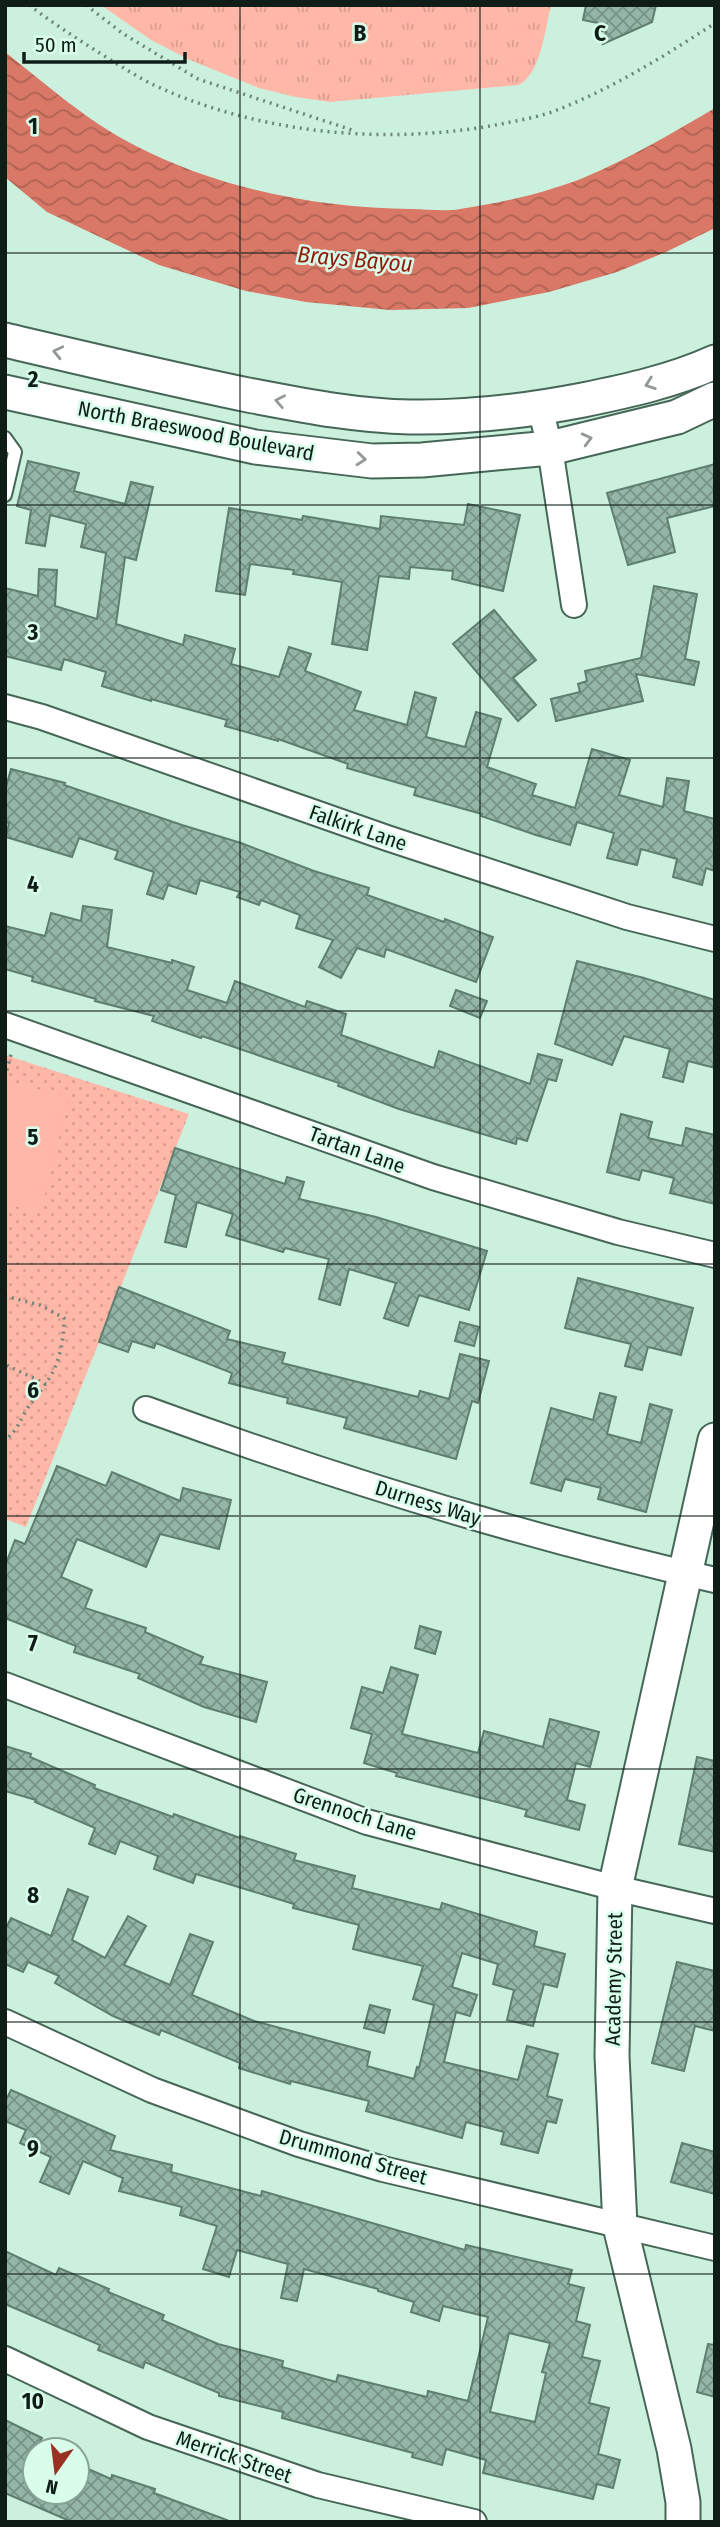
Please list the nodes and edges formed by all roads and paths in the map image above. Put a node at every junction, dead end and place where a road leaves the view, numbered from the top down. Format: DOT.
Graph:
graph roads {
  1 [pos="29,5"];
  2 [pos="86,5"];
  3 [pos="715,23"];
  4 [pos="360,133"];
  5 [pos="5,340"];
  6 [pos="715,362"];
  7 [pos="188,383"];
  8 [pos="5,393"];
  9 [pos="715,399"];
  10 [pos="540,407"];
  11 [pos="177,430"];
  12 [pos="5,438"];
  13 [pos="550,448"];
  14 [pos="5,495"];
  15 [pos="574,605"];
  16 [pos="5,707"];
  17 [pos="715,939"];
  18 [pos="5,1026"];
  19 [pos="715,1255"];
  20 [pos="5,1296"];
  21 [pos="5,1358"];
  22 [pos="46,1384"];
  23 [pos="146,1409"];
  24 [pos="5,1440"];
  25 [pos="715,1440"];
  26 [pos="700,1576"];
  27 [pos="5,1685"];
  28 [pos="615,1888"];
  29 [pos="715,1911"];
  30 [pos="5,2022"];
  31 [pos="620,2226"];
  32 [pos="715,2248"];
  33 [pos="5,2359"];
  34 [pos="474,2522"];
  35 [pos="683,2522"];
  1 -- 4 [label="path"];
  2 -- 4 [label="path"];
  3 -- 4 [label="path"];
  7 -- 5 [label="main road, one-way"];
  6 -- 10 [label="main road, one-way"];
  10 -- 7 [label="main road, one-way"];
  7 -- 11 [label="main road"];
  8 -- 11 [label="main road, North Braeswood Boulevard"];
  13 -- 9 [label="main road, North Braeswood Boulevard, one-way"];
  10 -- 13 [label="street"];
  11 -- 13 [label="main road, North Braeswood Boulevard, one-way"];
  12 -- 14 [label="lane"];
  13 -- 15 [label="street"];
  16 -- 17 [label="street, Falkirk Lane"];
  18 -- 19 [label="street, Tartan Lane"];
  20 -- 22 [label="path"];
  21 -- 22 [label="path"];
  22 -- 24 [label="path"];
  23 -- 26 [label="street, Durness Way"];
  25 -- 26 [label="main road, Academy Street"];
  26 -- 28 [label="main road, Academy Street"];
  27 -- 28 [label="street, Grennoch Lane"];
  28 -- 29 [label="street, Grennoch Lane"];
  28 -- 31 [label="main road, Academy Street"];
  30 -- 31 [label="street, Drummond Street"];
  31 -- 32 [label="street, Drummond Street"];
  31 -- 35 [label="main road, Academy Street"];
  33 -- 34 [label="street, Merrick Street"];
}
